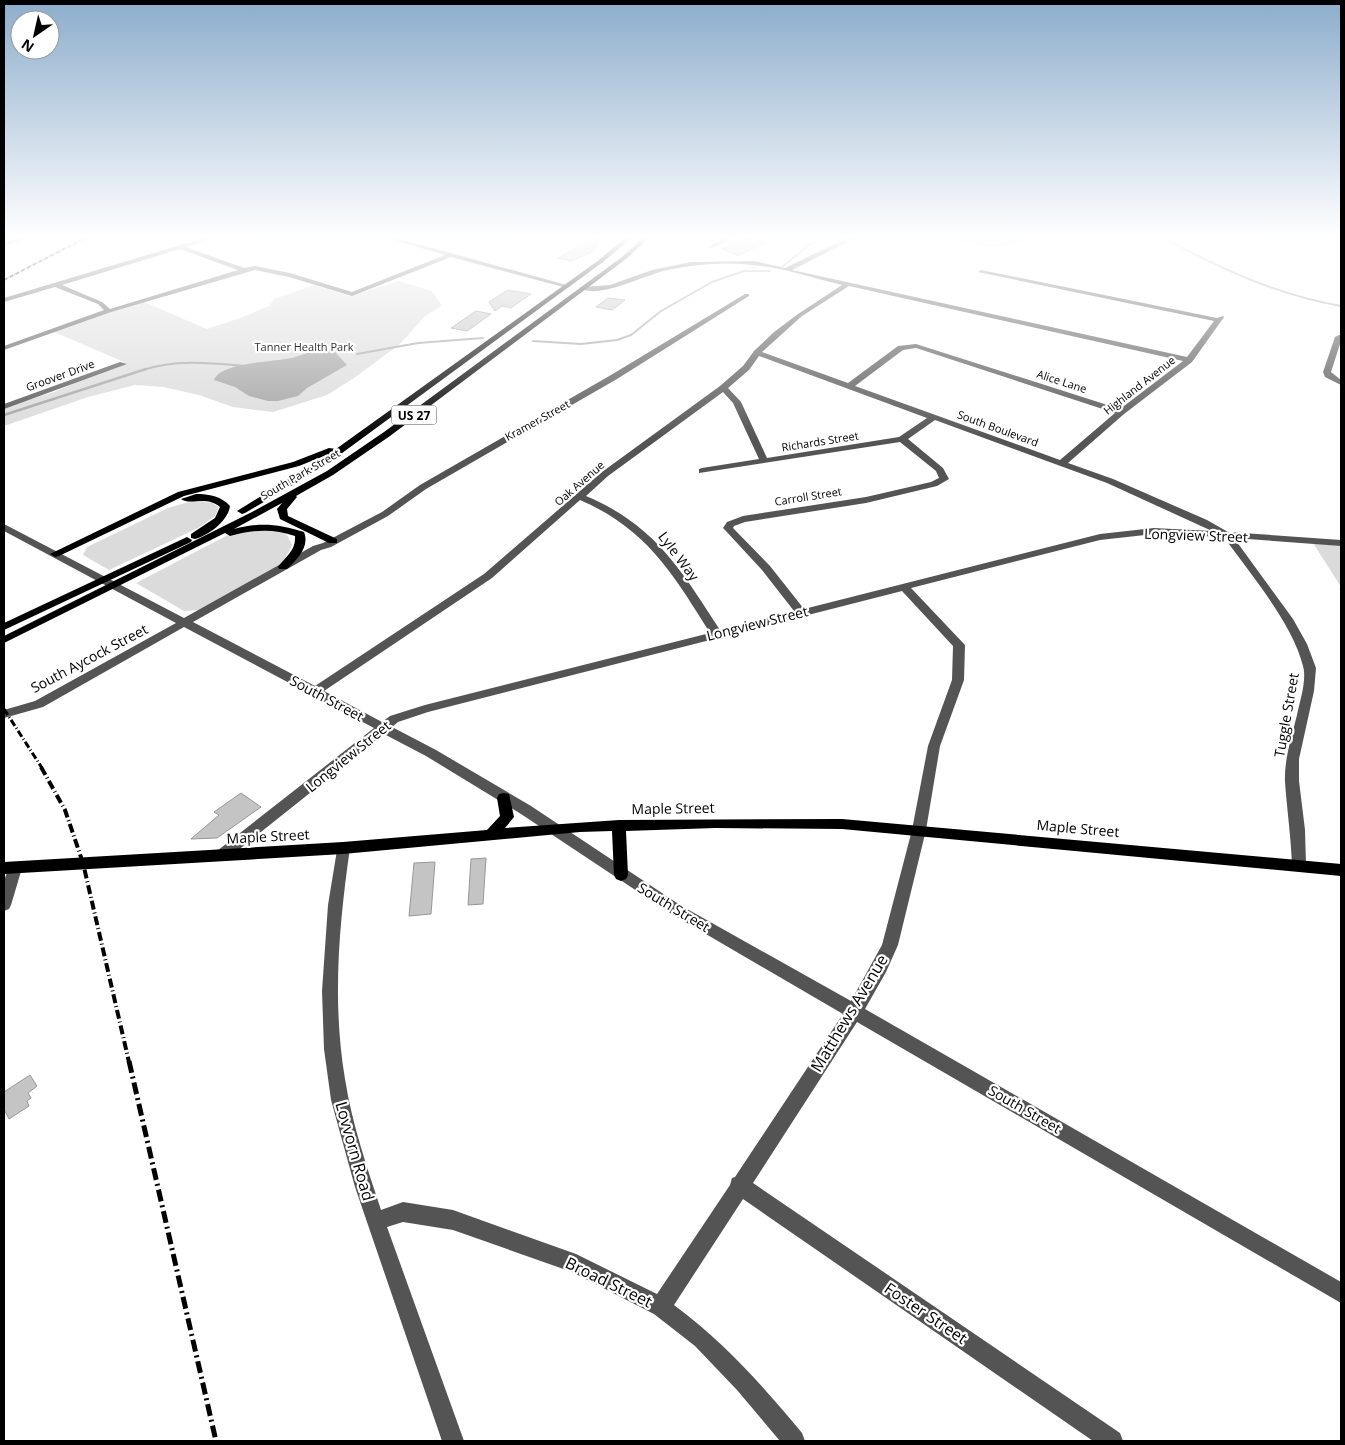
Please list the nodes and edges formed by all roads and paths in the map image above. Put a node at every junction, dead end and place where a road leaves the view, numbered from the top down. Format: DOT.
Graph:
graph roads {
  1 [pos="102,304"];
  2 [pos="135,304"];
  3 [pos="541,304"];
  4 [pos="557,304"];
  5 [pos="732,304"];
  6 [pos="816,304"];
  7 [pos="944,304"];
  8 [pos="1150,304"];
  9 [pos="109,311"];
  10 [pos="1339,337"];
  11 [pos="4,348"];
  12 [pos="757,353"];
  13 [pos="1189,360"];
  14 [pos="123,364"];
  15 [pos="453,368"];
  16 [pos="472,372"];
  17 [pos="1341,383"];
  18 [pos="850,386"];
  19 [pos="723,388"];
  20 [pos="4,407"];
  21 [pos="1120,412"];
  22 [pos="934,417"];
  23 [pos="361,436"];
  24 [pos="902,439"];
  25 [pos="764,462"];
  26 [pos="1062,463"];
  27 [pos="702,471"];
  28 [pos="299,491"];
  29 [pos="578,496"];
  30 [pos="4,527"];
  31 [pos="300,534"];
  32 [pos="1227,535"];
  33 [pos="195,540"];
  34 [pos="330,543"];
  35 [pos="1341,543"];
  36 [pos="58,555"];
  37 [pos="283,567"];
  38 [pos="904,587"];
  39 [pos="801,613"];
  40 [pos="191,625"];
  41 [pos="4,627"];
  42 [pos="717,634"];
  43 [pos="4,640"];
  44 [pos="315,692"];
  45 [pos="4,714"];
  46 [pos="383,728"];
  47 [pos="504,798"];
  48 [pos="619,825"];
  49 [pos="555,829"];
  50 [pos="919,830"];
  51 [pos="491,835"];
  52 [pos="343,848"];
  53 [pos="222,855"];
  54 [pos="1299,865"];
  55 [pos="9,868"];
  56 [pos="1341,870"];
  57 [pos="621,875"];
  58 [pos="4,904"];
  59 [pos="854,1012"];
  60 [pos="740,1185"];
  61 [pos="376,1222"];
  62 [pos="1341,1293"];
  63 [pos="661,1307"];
  64 [pos="453,1441"];
  65 [pos="794,1441"];
  66 [pos="1112,1441"];
  1 -- 9 [label="street"];
  2 -- 9 [label="street"];
  3 -- 15 [label="main road, South Park Street / US 27"];
  4 -- 16 [label="main road, South Park Street / US 27"];
  5 -- 34 [label="street, Kramer Street"];
  6 -- 12 [label="street, Oak Avenue"];
  7 -- 13 [label="street"];
  8 -- 13 [label="street, Highland Avenue"];
  9 -- 11 [label="street"];
  10 -- 17 [label="street"];
  12 -- 18 [label="street, South Boulevard"];
  12 -- 19 [label="street, Oak Avenue"];
  13 -- 21 [label="street, Highland Avenue"];
  14 -- 20 [label="street, Groover Drive"];
  15 -- 16 [label="main road"];
  15 -- 23 [label="main road, South Park Street / US 27"];
  16 -- 28 [label="main road, South Park Street / US 27"];
  18 -- 21 [label="street, Alice Lane"];
  18 -- 22 [label="street, South Boulevard"];
  19 -- 25 [label="street"];
  19 -- 29 [label="street, Oak Avenue"];
  21 -- 26 [label="street, Highland Avenue"];
  22 -- 24 [label="street, Richards Street"];
  22 -- 26 [label="street, South Boulevard"];
  23 -- 33 [label="main road, South Park Street / US 27"];
  23 -- 36 [label="main road"];
  24 -- 25 [label="street, Richards Street"];
  24 -- 39 [label="street, Carroll Street"];
  25 -- 27 [label="street, Richards Street"];
  26 -- 32 [label="street, South Boulevard"];
  28 -- 33 [label="main road, South Park Street / US 27"];
  28 -- 34 [label="main road"];
  29 -- 42 [label="street, Lyle Way"];
  29 -- 44 [label="street, Oak Avenue"];
  30 -- 36 [label="street, South Street"];
  31 -- 33 [label="main road"];
  31 -- 34 [label="main road"];
  31 -- 37 [label="main road"];
  32 -- 35 [label="street, Longview Street"];
  32 -- 38 [label="street, Longview Street"];
  32 -- 54 [label="street, Tuggle Street"];
  33 -- 36 [label="main road"];
  33 -- 41 [label="main road, South Park Street / US 27"];
  33 -- 43 [label="main road, South Park Street / US 27"];
  34 -- 37 [label="street, Kramer Street"];
  34 -- 40 [label="street, Kramer Street"];
  36 -- 40 [label="street, South Street"];
  37 -- 40 [label="street, Kramer Street"];
  38 -- 39 [label="street, Longview Street"];
  38 -- 50 [label="street, Matthews Avenue"];
  39 -- 42 [label="street, Longview Street"];
  40 -- 44 [label="street, South Street"];
  40 -- 45 [label="street, South Aycock Street"];
  42 -- 46 [label="street, Longview Street"];
  44 -- 46 [label="street, South Street"];
  46 -- 47 [label="street, South Street"];
  46 -- 53 [label="street, Longview Street"];
  47 -- 49 [label="street, South Street"];
  47 -- 51 [label="main road"];
  48 -- 49 [label="main road, Maple Street"];
  48 -- 50 [label="main road, Maple Street"];
  48 -- 57 [label="main road"];
  49 -- 51 [label="main road, Maple Street"];
  49 -- 57 [label="street, South Street"];
  50 -- 54 [label="main road, Maple Street"];
  50 -- 59 [label="street, Matthews Avenue"];
  51 -- 52 [label="main road, Maple Street"];
  52 -- 53 [label="main road, Maple Street"];
  52 -- 61 [label="street, Lovvorn Road"];
  53 -- 55 [label="main road, Maple Street"];
  54 -- 56 [label="main road, Maple Street"];
  55 -- 58 [label="street"];
  57 -- 59 [label="street, South Street"];
  59 -- 60 [label="street, Matthews Avenue"];
  59 -- 62 [label="street, South Street"];
  60 -- 63 [label="street, Matthews Avenue"];
  60 -- 66 [label="street, Foster Street"];
  61 -- 63 [label="street, Broad Street"];
  61 -- 64 [label="street, Lovvorn Road"];
  63 -- 65 [label="street, Broad Street"];
}
